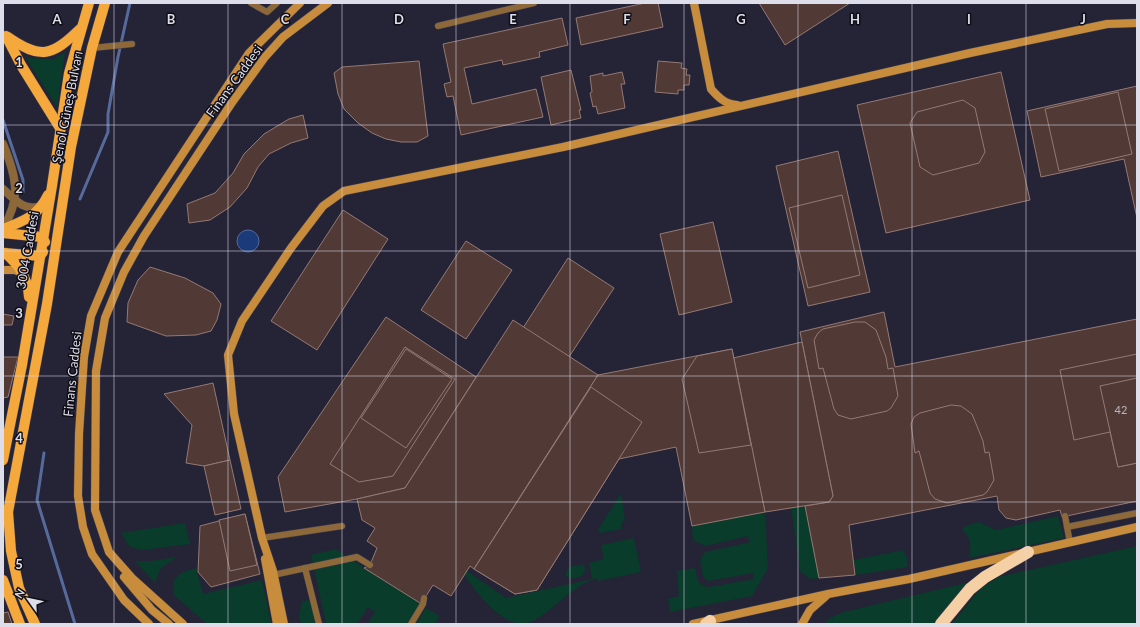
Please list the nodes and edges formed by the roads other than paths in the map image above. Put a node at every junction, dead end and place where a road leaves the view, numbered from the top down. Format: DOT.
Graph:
graph roads {
  1 [pos="89,3"];
  2 [pos="105,3"];
  3 [pos="251,3"];
  4 [pos="277,3"];
  5 [pos="300,3"];
  6 [pos="328,3"];
  7 [pos="534,3"];
  8 [pos="694,3"];
  9 [pos="1137,24"];
  10 [pos="438,26"];
  11 [pos="80,29"];
  12 [pos="4,34"];
  13 [pos="132,44"];
  14 [pos="92,48"];
  15 [pos="744,105"];
  16 [pos="60,128"];
  17 [pos="3,144"];
  18 [pos="52,186"];
  19 [pos="3,190"];
  20 [pos="15,200"];
  21 [pos="42,206"];
  22 [pos="60,216"];
  23 [pos="3,228"];
  24 [pos="3,233"];
  25 [pos="57,235"];
  26 [pos="45,242"];
  27 [pos="4,253"];
  28 [pos="40,256"];
  29 [pos="53,266"];
  30 [pos="3,270"];
  31 [pos="24,274"];
  32 [pos="29,317"];
  33 [pos="3,460"];
  34 [pos="1137,514"];
  35 [pos="1065,516"];
  36 [pos="342,526"];
  37 [pos="1067,527"];
  38 [pos="1137,528"];
  39 [pos="262,538"];
  40 [pos="1070,543"];
  41 [pos="109,552"];
  42 [pos="1028,552"];
  43 [pos="370,565"];
  44 [pos="305,568"];
  45 [pos="273,575"];
  46 [pos="3,580"];
  47 [pos="828,594"];
  48 [pos="6,595"];
  49 [pos="424,598"];
  50 [pos="708,622"];
  51 [pos="20,624"];
  52 [pos="35,624"];
  53 [pos="149,624"];
  54 [pos="169,624"];
  55 [pos="183,624"];
  56 [pos="277,624"];
  57 [pos="284,624"];
  58 [pos="319,624"];
  59 [pos="411,624"];
  60 [pos="693,624"];
  61 [pos="802,624"];
  62 [pos="941,624"];
  1 -- 11 [label="main road, Şenol Güneş Bulvarı"];
  2 -- 14 [label="main road, Şenol Güneş Bulvarı"];
  3 -- 4 [label="lane"];
  5 -- 53 [label="main road, Finans Caddesi"];
  6 -- 41 [label="main road, Finans Caddesi"];
  7 -- 10 [label="lane"];
  8 -- 15 [label="main road"];
  9 -- 15 [label="main road"];
  11 -- 12 [label="main road"];
  11 -- 16 [label="main road, Şenol Güneş Bulvarı"];
  12 -- 16 [label="main road"];
  13 -- 14 [label="lane"];
  14 -- 22 [label="main road, Şenol Güneş Bulvarı"];
  15 -- 39 [label="main road"];
  16 -- 18 [label="main road, Şenol Güneş Bulvarı"];
  17 -- 20 [label="street"];
  18 -- 21 [label="main road"];
  18 -- 26 [label="main road, 3004 Caddesi"];
  19 -- 20 [label="street"];
  20 -- 21 [label="street"];
  20 -- 23 [label="street"];
  21 -- 23 [label="main road"];
  22 -- 25 [label="main road, 3004 Caddesi"];
  24 -- 26 [label="main road"];
  25 -- 26 [label="main road"];
  25 -- 29 [label="main road, 3004 Caddesi"];
  26 -- 28 [label="main road"];
  26 -- 29 [label="main road"];
  27 -- 28 [label="main road"];
  27 -- 31 [label="main road"];
  28 -- 32 [label="main road, 3004 Caddesi"];
  29 -- 52 [label="main road, 3004 Caddesi"];
  30 -- 31 [label="main road"];
  31 -- 32 [label="main road"];
  32 -- 33 [label="main road, 3004 Caddesi"];
  34 -- 37 [label="lane"];
  35 -- 37 [label="lane"];
  36 -- 39 [label="lane"];
  37 -- 40 [label="lane"];
  38 -- 40 [label="main road"];
  39 -- 45 [label="main road"];
  39 -- 56 [label="main road"];
  40 -- 42 [label="main road"];
  41 -- 54 [label="main road, Finans Caddesi"];
  41 -- 55 [label="main road, Finans Caddesi"];
  42 -- 47 [label="main road"];
  42 -- 62 [label="highway"];
  43 -- 44 [label="lane"];
  44 -- 45 [label="lane"];
  44 -- 58 [label="lane"];
  45 -- 57 [label="main road"];
  46 -- 48 [label="main road"];
  47 -- 50 [label="main road"];
  47 -- 61 [label="main road"];
  48 -- 51 [label="main road"];
  49 -- 59 [label="lane"];
  50 -- 60 [label="main road"];
}
